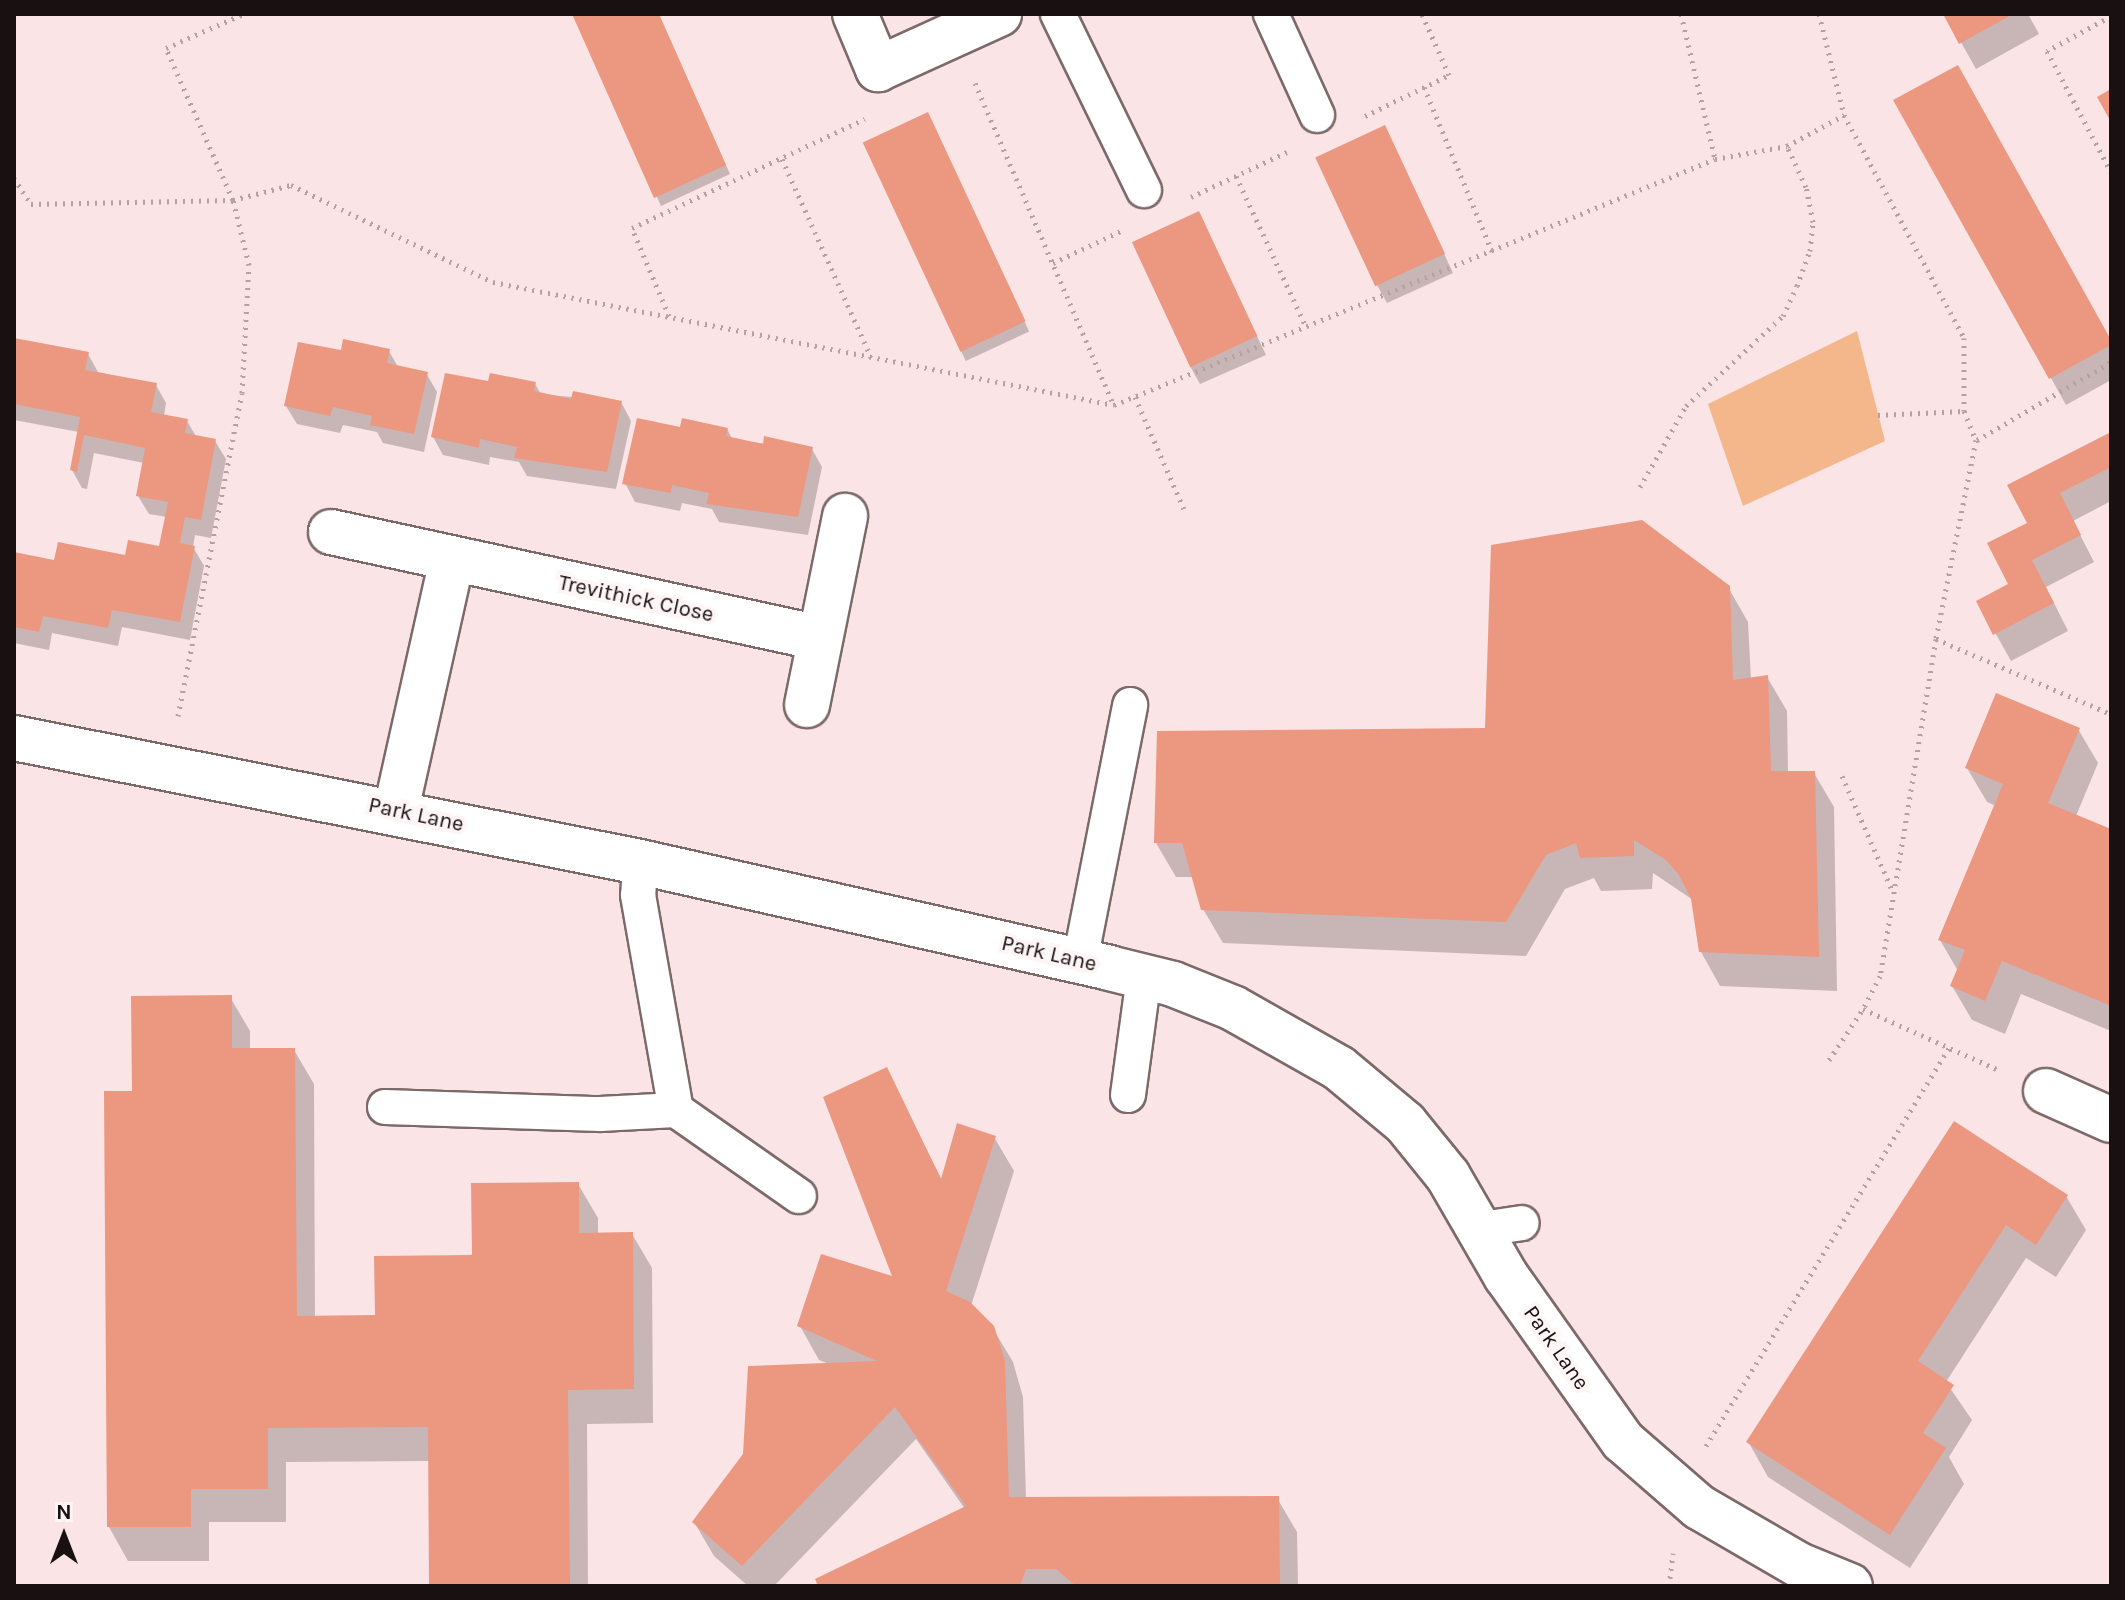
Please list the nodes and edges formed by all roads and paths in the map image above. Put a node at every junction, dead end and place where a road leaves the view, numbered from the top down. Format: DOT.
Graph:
graph roads {
  1 [pos="243,14"];
  2 [pos="855,14"];
  3 [pos="999,14"];
  4 [pos="1058,14"];
  5 [pos="1271,14"];
  6 [pos="1422,14"];
  7 [pos="1681,14"];
  8 [pos="1819,14"];
  9 [pos="2111,16"];
  10 [pos="953,34"];
  11 [pos="878,69"];
  12 [pos="1424,87"];
  13 [pos="1317,115"];
  14 [pos="1844,115"];
  15 [pos="1354,121"];
  16 [pos="1300,146"];
  17 [pos="1787,146"];
  18 [pos="782,159"];
  19 [pos="1715,159"];
  20 [pos="2111,172"];
  21 [pos="1236,176"];
  22 [pos="14,178"];
  23 [pos="1144,190"];
  24 [pos="233,200"];
  25 [pos="1182,202"];
  26 [pos="1130,226"];
  27 [pos="1492,251"];
  28 [pos="1053,263"];
  29 [pos="669,317"];
  30 [pos="1306,327"];
  31 [pos="871,357"];
  32 [pos="2111,362"];
  33 [pos="1135,397"];
  34 [pos="1114,405"];
  35 [pos="1964,411"];
  36 [pos="1878,415"];
  37 [pos="1976,440"];
  38 [pos="1640,487"];
  39 [pos="1184,509"];
  40 [pos="845,516"];
  41 [pos="331,532"];
  42 [pos="452,560"];
  43 [pos="820,638"];
  44 [pos="1936,639"];
  45 [pos="807,705"];
  46 [pos="1130,705"];
  47 [pos="2111,714"];
  48 [pos="14,738"];
  49 [pos="169,767"];
  50 [pos="1842,776"];
  51 [pos="396,810"];
  52 [pos="640,862"];
  53 [pos="1894,893"];
  54 [pos="1080,961"];
  55 [pos="1144,977"];
  56 [pos="1863,1009"];
  57 [pos="1949,1048"];
  58 [pos="1829,1060"];
  59 [pos="2046,1091"];
  60 [pos="1128,1095"];
  61 [pos="385,1107"];
  62 [pos="676,1110"];
  63 [pos="2111,1120"];
  64 [pos="799,1196"];
  65 [pos="1679,1491"];
  66 [pos="1669,1586"];
  67 [pos="1850,1586"];
  1 -- 24 [label="path"];
  2 -- 11 [label="street"];
  3 -- 10 [label="street"];
  4 -- 23 [label="lane"];
  5 -- 13 [label="lane"];
  6 -- 12 [label="path"];
  7 -- 19 [label="path"];
  8 -- 14 [label="path"];
  9 -- 20 [label="path"];
  10 -- 11 [label="street"];
  10 -- 28 [label="path"];
  11 -- 18 [label="path"];
  12 -- 15 [label="path"];
  12 -- 27 [label="path"];
  14 -- 17 [label="path"];
  14 -- 35 [label="path"];
  16 -- 21 [label="path"];
  17 -- 19 [label="path"];
  17 -- 38 [label="path"];
  18 -- 29 [label="path"];
  18 -- 31 [label="path"];
  19 -- 27 [label="path"];
  21 -- 25 [label="path"];
  21 -- 30 [label="path"];
  22 -- 24 [label="path"];
  24 -- 29 [label="path"];
  24 -- 49 [label="path"];
  26 -- 28 [label="path"];
  27 -- 30 [label="path"];
  28 -- 34 [label="path"];
  29 -- 31 [label="path"];
  30 -- 33 [label="path"];
  31 -- 34 [label="path"];
  32 -- 37 [label="path"];
  33 -- 34 [label="path"];
  33 -- 39 [label="path"];
  35 -- 36 [label="path"];
  35 -- 37 [label="path"];
  37 -- 44 [label="path"];
  40 -- 43 [label="street"];
  41 -- 42 [label="street, Trevithick Close"];
  42 -- 43 [label="street, Trevithick Close"];
  42 -- 51 [label="street"];
  43 -- 45 [label="street"];
  44 -- 47 [label="path"];
  44 -- 53 [label="path"];
  46 -- 54 [label="lane"];
  48 -- 49 [label="street, Park Lane"];
  49 -- 51 [label="street, Park Lane"];
  50 -- 53 [label="path"];
  51 -- 52 [label="street, Park Lane"];
  52 -- 54 [label="street, Park Lane"];
  52 -- 62 [label="lane"];
  53 -- 56 [label="path"];
  54 -- 55 [label="street, Park Lane"];
  55 -- 60 [label="lane"];
  55 -- 65 [label="street, Park Lane"];
  56 -- 57 [label="path"];
  56 -- 58 [label="path"];
  57 -- 59 [label="path"];
  57 -- 65 [label="path"];
  59 -- 63 [label="street"];
  61 -- 62 [label="lane"];
  62 -- 64 [label="lane"];
  65 -- 66 [label="path"];
  65 -- 67 [label="street, Park Lane"];
}
